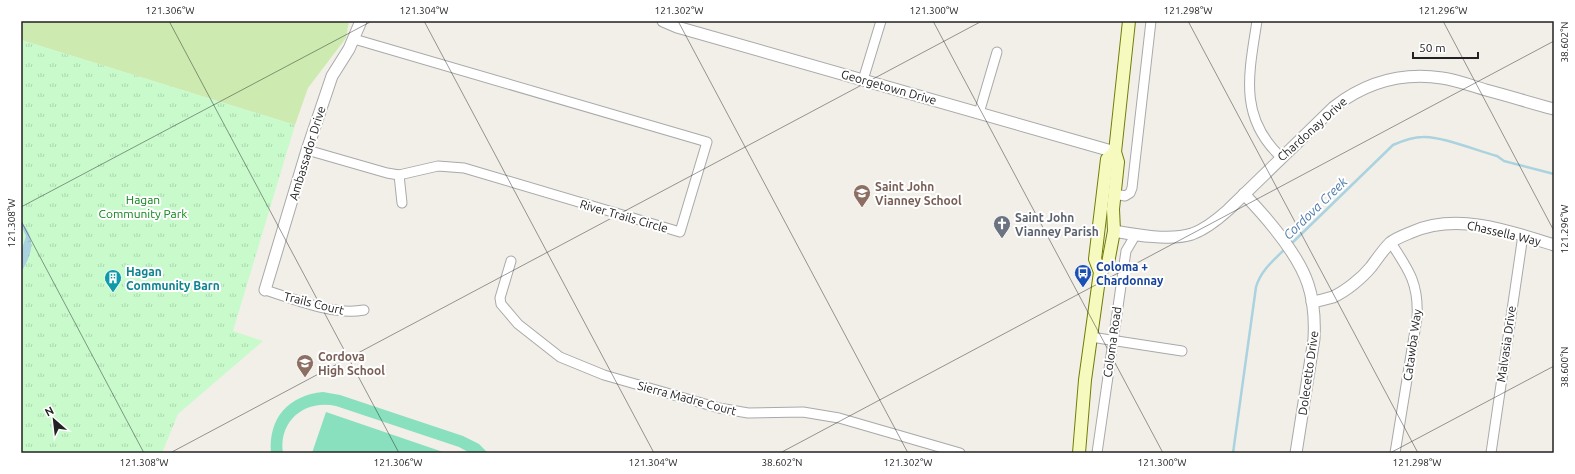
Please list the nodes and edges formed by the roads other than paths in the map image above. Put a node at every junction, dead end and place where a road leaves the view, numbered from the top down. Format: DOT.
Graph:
graph roads {
  1 [pos="361,21"];
  2 [pos="663,21"];
  3 [pos="880,21"];
  4 [pos="1129,21"];
  5 [pos="1151,21"];
  6 [pos="1257,21"];
  7 [pos="354,39"];
  8 [pos="997,52"];
  9 [pos="863,80"];
  10 [pos="1554,109"];
  11 [pos="979,113"];
  12 [pos="307,150"];
  13 [pos="1115,152"];
  14 [pos="1281,157"];
  15 [pos="399,174"];
  16 [pos="1115,194"];
  17 [pos="1244,194"];
  18 [pos="402,203"];
  19 [pos="1114,231"];
  20 [pos="1136,234"];
  21 [pos="1523,235"];
  22 [pos="1391,243"];
  23 [pos="1554,245"];
  24 [pos="1096,255"];
  25 [pos="511,262"];
  26 [pos="1100,272"];
  27 [pos="265,290"];
  28 [pos="1312,302"];
  29 [pos="364,310"];
  30 [pos="1091,338"];
  31 [pos="1112,340"];
  32 [pos="1182,351"];
  33 [pos="960,453"];
  34 [pos="1079,453"];
  35 [pos="1097,453"];
  36 [pos="1296,453"];
  37 [pos="1395,453"];
  38 [pos="1491,453"];
  1 -- 7 [label="street, Ambassador Drive"];
  2 -- 9 [label="street, Georgetown Drive"];
  3 -- 9 [label="street"];
  4 -- 13 [label="main road, Coloma Road"];
  5 -- 16 [label="street"];
  6 -- 14 [label="street"];
  7 -- 12 [label="street, Ambassador Drive"];
  7 -- 15 [label="street, River Trails Circle"];
  8 -- 11 [label="street"];
  9 -- 11 [label="street, Georgetown Drive"];
  10 -- 14 [label="street, Chardonay Drive"];
  11 -- 13 [label="street, Georgetown Drive"];
  12 -- 15 [label="street, River Trails Circle"];
  12 -- 27 [label="street, Ambassador Drive"];
  13 -- 16 [label="main road, Coloma Road"];
  13 -- 24 [label="main road, Coloma Road"];
  14 -- 17 [label="street, Chardonay Drive"];
  15 -- 18 [label="street"];
  16 -- 19 [label="main road, Coloma Road"];
  17 -- 20 [label="street, Chardonay Drive"];
  17 -- 28 [label="street, Dolecetto Drive"];
  19 -- 20 [label="street, Chardonay Drive"];
  19 -- 24 [label="main road"];
  19 -- 26 [label="main road, Coloma Road"];
  20 -- 31 [label="street, Coloma Road"];
  21 -- 22 [label="street, Chassella Way"];
  21 -- 23 [label="street, Chassella Way"];
  21 -- 38 [label="street, Malvasia Drive"];
  22 -- 28 [label="street, Chassella Way"];
  22 -- 37 [label="street, Catawba Way"];
  24 -- 26 [label="main road, Coloma Road"];
  25 -- 33 [label="street, Sierra Madre Court"];
  26 -- 30 [label="main road, Coloma Road"];
  27 -- 29 [label="street, Trails Court"];
  28 -- 36 [label="street, Dolecetto Drive"];
  30 -- 31 [label="street"];
  30 -- 34 [label="main road, Coloma Road"];
  31 -- 32 [label="street"];
  31 -- 35 [label="street, Coloma Road"];
}
